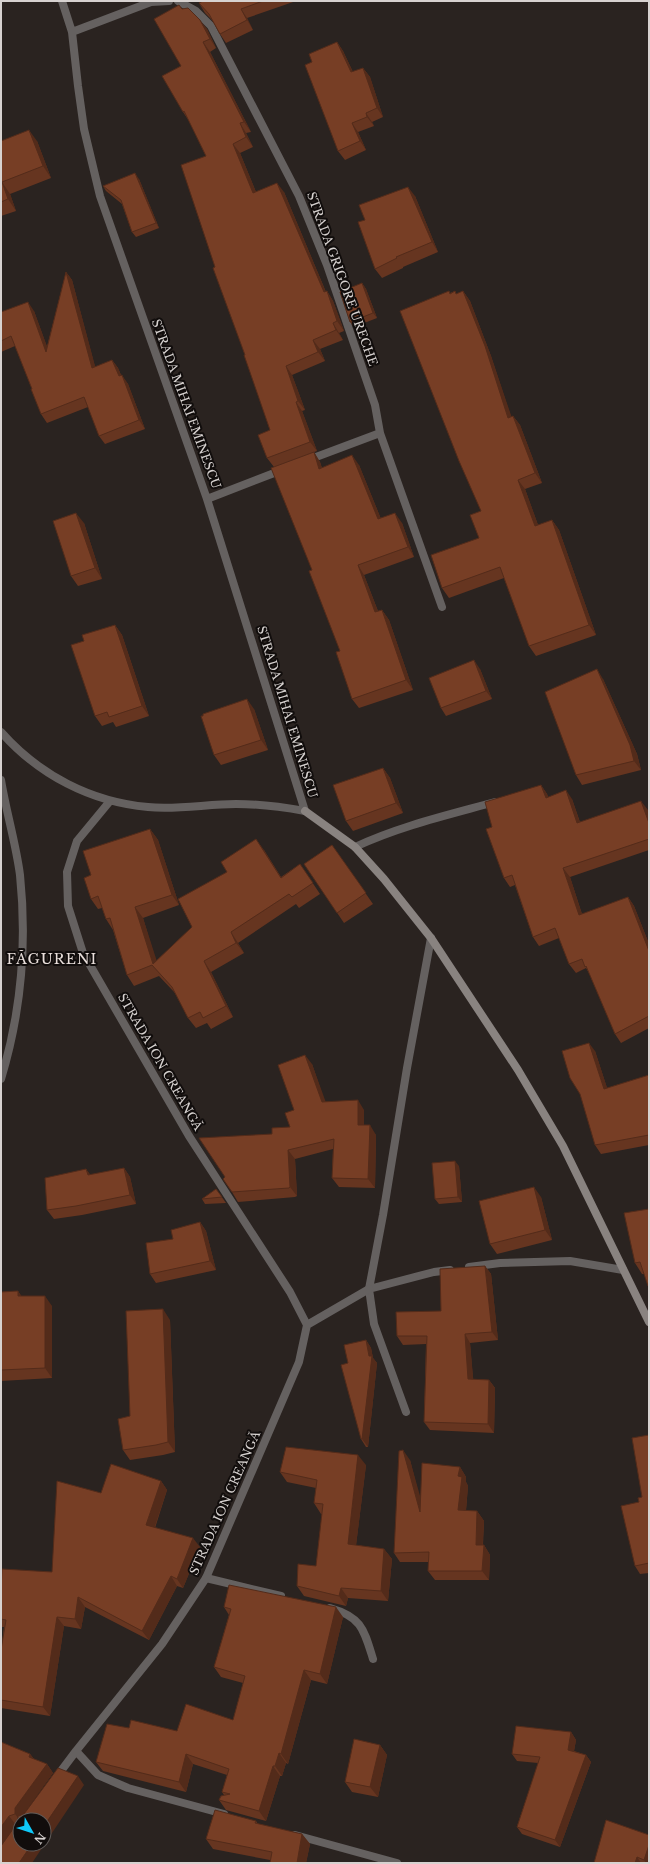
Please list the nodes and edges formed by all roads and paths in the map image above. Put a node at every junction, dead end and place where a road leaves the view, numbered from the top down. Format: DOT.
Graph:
graph roads {
  1 [pos="62,1"];
  2 [pos="169,1"];
  3 [pos="178,1"];
  4 [pos="72,32"];
  5 [pos="380,433"];
  6 [pos="208,499"];
  7 [pos="442,607"];
  8 [pos="1,732"];
  9 [pos="1,780"];
  10 [pos="110,801"];
  11 [pos="500,801"];
  12 [pos="305,811"];
  13 [pos="355,847"];
  14 [pos="432,938"];
  15 [pos="1,1079"];
  16 [pos="623,1270"];
  17 [pos="369,1289"];
  18 [pos="649,1322"];
  19 [pos="306,1325"];
  20 [pos="406,1412"];
  21 [pos="206,1578"];
  22 [pos="289,1598"];
  23 [pos="319,1605"];
  24 [pos="373,1659"];
  25 [pos="76,1751"];
  26 [pos="48,1788"];
  27 [pos="230,1816"];
  28 [pos="289,1833"];
  29 [pos="396,1863"];
  1 -- 4 [label="street, STRADA MIHAI EMINESCU"];
  2 -- 4 [label="street"];
  3 -- 5 [label="street, STRADA GRIGORE URECHE"];
  4 -- 6 [label="street, STRADA MIHAI EMINESCU"];
  5 -- 6 [label="street"];
  5 -- 7 [label="street, STRADA GRIGORE URECHE"];
  6 -- 12 [label="street, STRADA MIHAI EMINESCU"];
  8 -- 10 [label="street"];
  9 -- 15 [label="street"];
  10 -- 12 [label="street"];
  10 -- 19 [label="street, STRADA ION CREANGĂ"];
  11 -- 13 [label="street"];
  12 -- 13 [label="street"];
  13 -- 14 [label="street"];
  14 -- 16 [label="street"];
  14 -- 17 [label="street"];
  16 -- 17 [label="street"];
  16 -- 18 [label="street"];
  17 -- 19 [label="street"];
  17 -- 20 [label="street"];
  19 -- 21 [label="street, STRADA ION CREANGĂ"];
  21 -- 22 [label="street"];
  21 -- 25 [label="street, STRADA ION CREANGĂ"];
  23 -- 24 [label="street"];
  25 -- 26 [label="street, STRADA ION CREANGĂ"];
  25 -- 27 [label="street"];
  28 -- 29 [label="street"];
}
